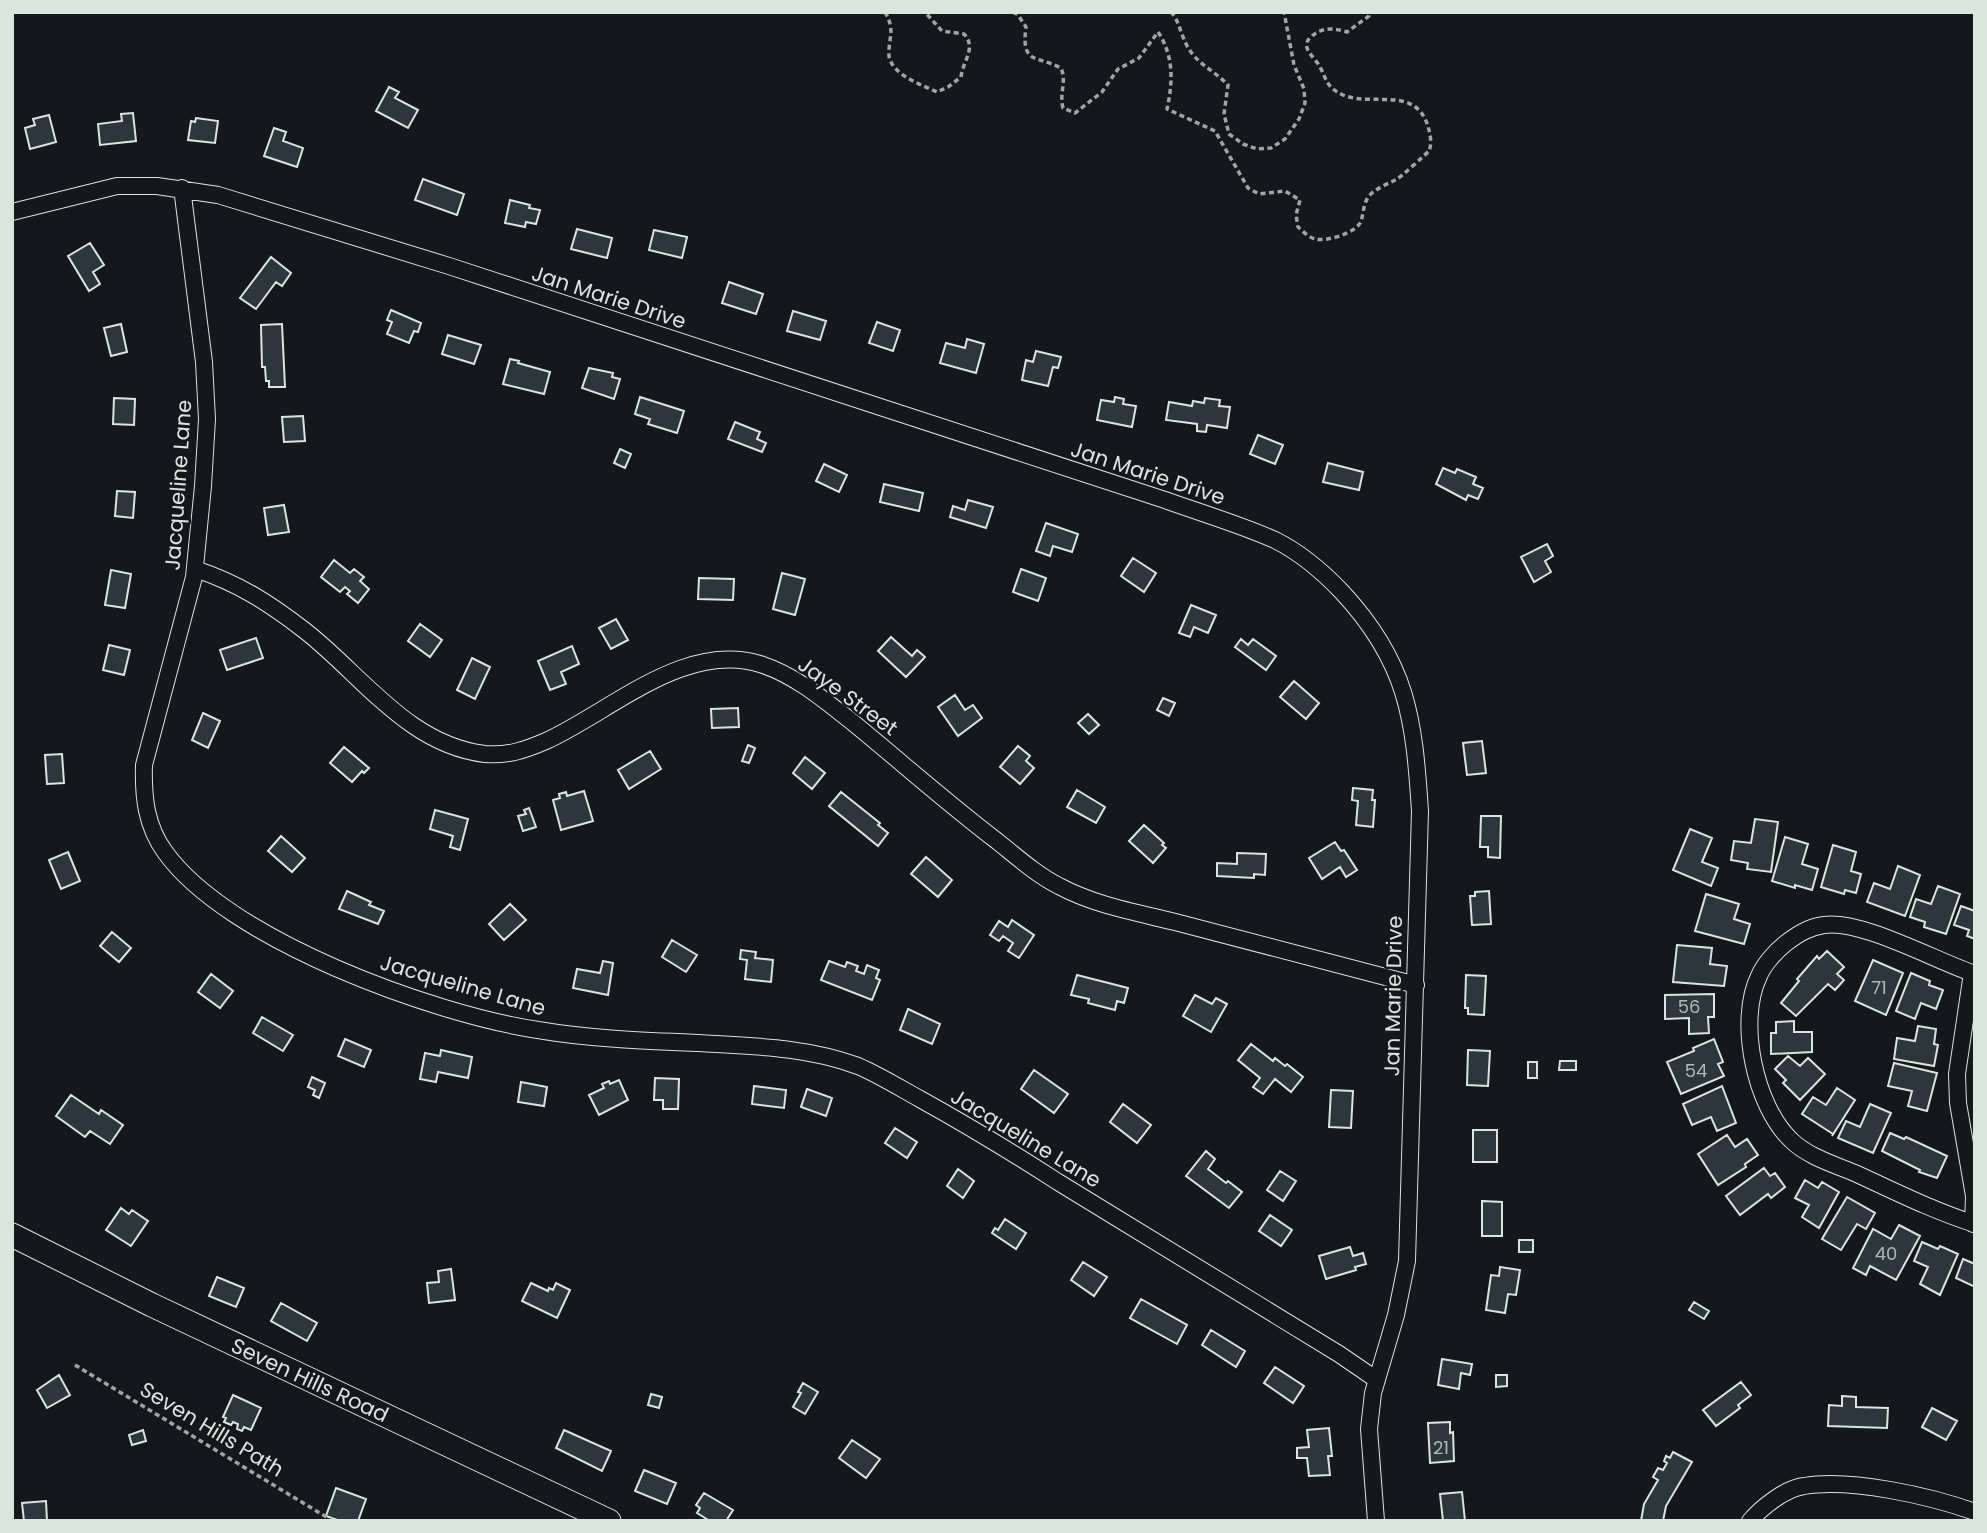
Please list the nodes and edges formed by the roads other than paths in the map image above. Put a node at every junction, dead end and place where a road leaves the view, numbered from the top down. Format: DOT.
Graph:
graph roads {
  1 [pos="182,188"];
  2 [pos="12,212"];
  3 [pos="195,569"];
  4 [pos="1973,974"];
  5 [pos="1416,985"];
  6 [pos="1974,1224"];
  7 [pos="12,1235"];
  8 [pos="1377,1380"];
  9 [pos="1975,1512"];
  10 [pos="610,1521"];
  11 [pos="1376,1521"];
  12 [pos="1750,1521"];
  1 -- 2 [label="street, Jan Marie Drive"];
  1 -- 3 [label="street, Jacqueline Lane"];
  1 -- 5 [label="street, Jan Marie Drive"];
  3 -- 5 [label="street, Jaye Street"];
  3 -- 8 [label="street, Jacqueline Lane"];
  4 -- 6 [label="street"];
  4 -- 6 [label="street"];
  5 -- 8 [label="street, Jan Marie Drive"];
  7 -- 10 [label="street, Seven Hills Road"];
  8 -- 11 [label="street, Jan Marie Drive"];
  9 -- 12 [label="street"];
}
